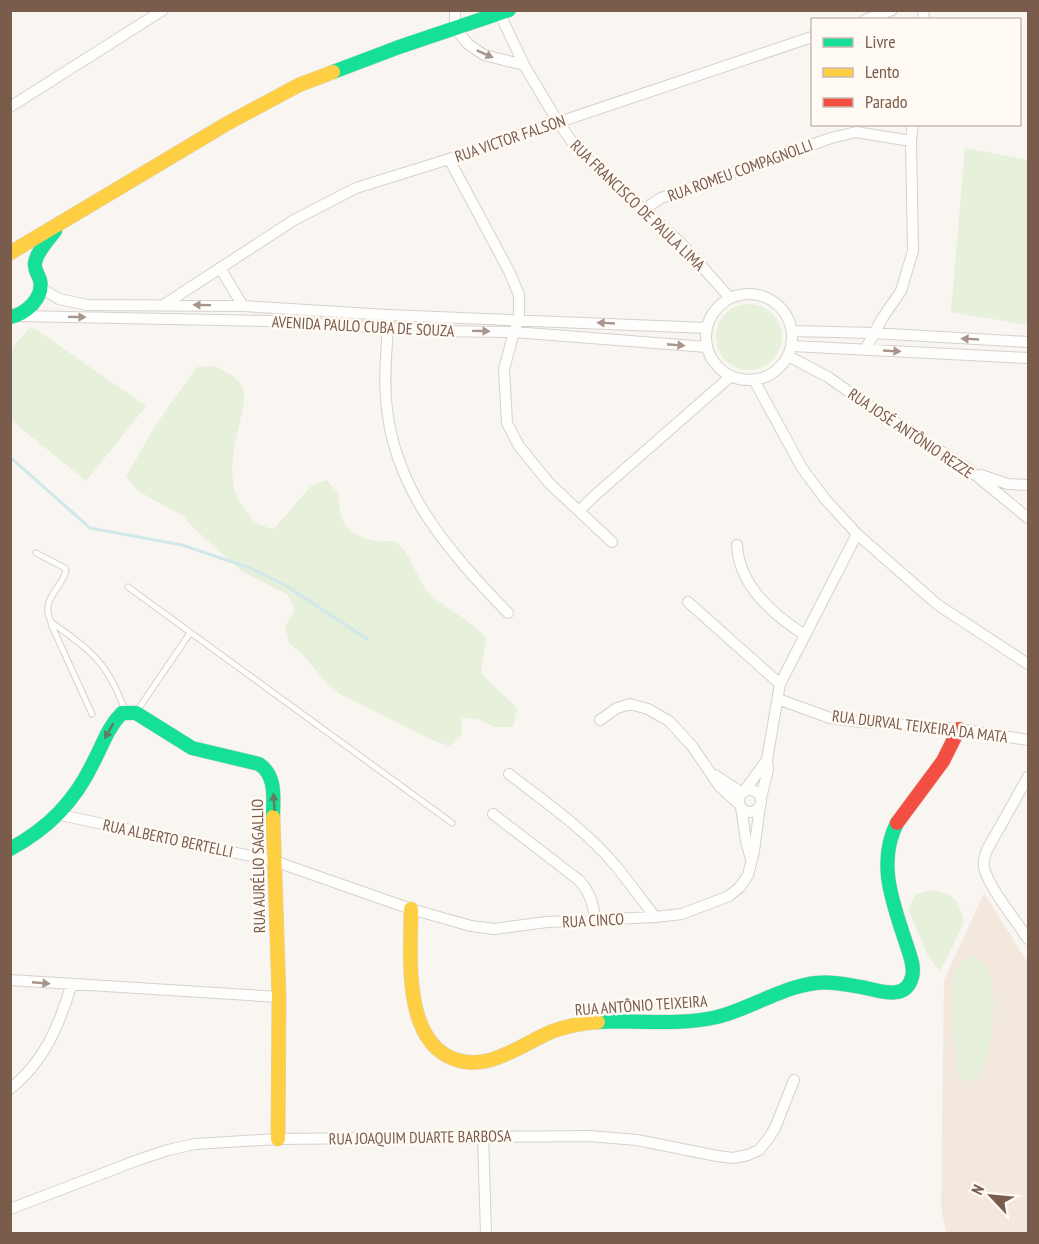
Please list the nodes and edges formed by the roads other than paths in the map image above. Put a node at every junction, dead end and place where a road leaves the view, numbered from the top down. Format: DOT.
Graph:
graph roads {
  1 [pos="163,10"];
  2 [pos="455,10"];
  3 [pos="892,10"];
  4 [pos="502,12"];
  5 [pos="870,18"];
  6 [pos="455,28"];
  7 [pos="811,38"];
  8 [pos="524,65"];
  9 [pos="10,107"];
  10 [pos="558,122"];
  11 [pos="914,126"];
  12 [pos="911,141"];
  13 [pos="449,159"];
  14 [pos="642,210"];
  15 [pos="63,222"];
  16 [pos="10,254"];
  17 [pos="34,266"];
  18 [pos="220,268"];
  19 [pos="41,288"];
  20 [pos="730,298"];
  21 [pos="165,304"];
  22 [pos="243,306"];
  23 [pos="388,315"];
  24 [pos="14,316"];
  25 [pos="519,319"];
  26 [pos="706,328"];
  27 [pos="388,329"];
  28 [pos="514,332"];
  29 [pos="793,332"];
  30 [pos="873,333"];
  31 [pos="1029,342"];
  32 [pos="707,347"];
  33 [pos="865,350"];
  34 [pos="790,351"];
  35 [pos="1029,358"];
  36 [pos="731,376"];
  37 [pos="754,380"];
  38 [pos="967,468"];
  39 [pos="1029,485"];
  40 [pos="579,511"];
  41 [pos="1029,518"];
  42 [pos="857,534"];
  43 [pos="612,542"];
  44 [pos="737,545"];
  45 [pos="36,553"];
  46 [pos="128,588"];
  47 [pos="688,602"];
  48 [pos="508,613"];
  49 [pos="51,622"];
  50 [pos="190,633"];
  51 [pos="805,635"];
  52 [pos="1029,664"];
  53 [pos="780,684"];
  54 [pos="778,699"];
  55 [pos="131,712"];
  56 [pos="92,714"];
  57 [pos="600,720"];
  58 [pos="959,729"];
  59 [pos="1029,740"];
  60 [pos="767,760"];
  61 [pos="509,774"];
  62 [pos="1029,777"];
  63 [pos="742,799"];
  64 [pos="761,802"];
  65 [pos="494,814"];
  66 [pos="62,815"];
  67 [pos="452,823"];
  68 [pos="10,849"];
  69 [pos="751,859"];
  70 [pos="274,861"];
  71 [pos="411,909"];
  72 [pos="655,917"];
  73 [pos="595,919"];
  74 [pos="1029,939"];
  75 [pos="10,980"];
  76 [pos="71,986"];
  77 [pos="279,998"];
  78 [pos="794,1080"];
  79 [pos="10,1089"];
  80 [pos="483,1136"];
  81 [pos="278,1138"];
  82 [pos="10,1209"];
  83 [pos="486,1233"];
  1 -- 9 [label="street"];
  2 -- 6 [label="street"];
  3 -- 5 [label="street"];
  4 -- 6 [label="street"];
  4 -- 8 [label="street, RUA FRANCISCO DE PAULA LIMA"];
  6 -- 8 [label="street, one-way"];
  6 -- 15 [label="street"];
  7 -- 10 [label="street, RUA VICTOR FALSON"];
  8 -- 10 [label="street, RUA FRANCISCO DE PAULA LIMA"];
  10 -- 13 [label="street, RUA VICTOR FALSON"];
  10 -- 14 [label="street, RUA FRANCISCO DE PAULA LIMA"];
  11 -- 12 [label="street"];
  12 -- 14 [label="street, RUA ROMEU COMPAGNOLLI"];
  12 -- 30 [label="street"];
  13 -- 18 [label="street, RUA VICTOR FALSON"];
  13 -- 25 [label="street"];
  14 -- 20 [label="street, RUA FRANCISCO DE PAULA LIMA"];
  15 -- 16 [label="street"];
  15 -- 17 [label="street"];
  16 -- 17 [label="street"];
  17 -- 19 [label="street"];
  18 -- 21 [label="street, RUA VICTOR FALSON"];
  18 -- 22 [label="street"];
  19 -- 21 [label="street, AVENIDA PAULO CUBA DE SOUZA"];
  19 -- 24 [label="street"];
  20 -- 26 [label="street"];
  20 -- 29 [label="street"];
  22 -- 21 [label="street, AVENIDA PAULO CUBA DE SOUZA, one-way"];
  22 -- 23 [label="street, AVENIDA PAULO CUBA DE SOUZA"];
  23 -- 25 [label="street, AVENIDA PAULO CUBA DE SOUZA"];
  23 -- 27 [label="street"];
  24 -- 27 [label="street, AVENIDA PAULO CUBA DE SOUZA, one-way"];
  26 -- 25 [label="street, AVENIDA PAULO CUBA DE SOUZA, one-way"];
  25 -- 28 [label="street"];
  26 -- 32 [label="street"];
  27 -- 28 [label="street, AVENIDA PAULO CUBA DE SOUZA, one-way"];
  27 -- 48 [label="street"];
  28 -- 32 [label="street, AVENIDA PAULO CUBA DE SOUZA, one-way"];
  28 -- 40 [label="street"];
  29 -- 30 [label="street"];
  29 -- 34 [label="street"];
  31 -- 30 [label="street, one-way"];
  30 -- 33 [label="street"];
  32 -- 36 [label="street"];
  33 -- 34 [label="street"];
  33 -- 35 [label="street, one-way"];
  34 -- 37 [label="street"];
  34 -- 38 [label="street, RUA JOSÉ ANTÔNIO REZZE"];
  36 -- 37 [label="street"];
  36 -- 40 [label="street"];
  37 -- 42 [label="street"];
  38 -- 39 [label="street"];
  38 -- 41 [label="street, RUA JOSÉ ANTÔNIO REZZE"];
  40 -- 43 [label="street"];
  42 -- 51 [label="street, RUA CINCO"];
  42 -- 52 [label="street"];
  44 -- 51 [label="street"];
  45 -- 49 [label="lane"];
  46 -- 50 [label="lane"];
  47 -- 53 [label="street"];
  49 -- 55 [label="lane"];
  49 -- 56 [label="lane"];
  50 -- 55 [label="lane"];
  50 -- 67 [label="lane"];
  51 -- 53 [label="street, RUA CINCO"];
  53 -- 54 [label="street, RUA CINCO"];
  54 -- 58 [label="street, RUA DURVAL TEIXEIRA DA MATA"];
  54 -- 60 [label="street, RUA CINCO"];
  55 -- 66 [label="street, one-way"];
  70 -- 55 [label="street, RUA AURÉLIO SAGALLIO, one-way"];
  57 -- 63 [label="street"];
  58 -- 59 [label="street, RUA DURVAL TEIXEIRA DA MATA"];
  58 -- 71 [label="street, RUA ANTÔNIO TEIXEIRA"];
  60 -- 63 [label="street"];
  60 -- 64 [label="street, RUA CINCO"];
  61 -- 72 [label="street"];
  62 -- 74 [label="street"];
  63 -- 64 [label="street"];
  63 -- 64 [label="street"];
  63 -- 69 [label="street"];
  64 -- 69 [label="street, RUA CINCO"];
  65 -- 73 [label="street"];
  66 -- 68 [label="street"];
  66 -- 70 [label="street, RUA ALBERTO BERTELLI"];
  69 -- 72 [label="street, RUA CINCO"];
  70 -- 71 [label="street, RUA ALBERTO BERTELLI"];
  70 -- 77 [label="street, RUA AURÉLIO SAGALLIO"];
  71 -- 73 [label="street, RUA CINCO"];
  72 -- 73 [label="street, RUA CINCO"];
  75 -- 76 [label="street, one-way"];
  76 -- 77 [label="street"];
  76 -- 79 [label="street"];
  77 -- 81 [label="street, RUA AURÉLIO SAGALLIO"];
  78 -- 80 [label="street, RUA JOAQUIM DUARTE BARBOSA"];
  80 -- 81 [label="street, RUA JOAQUIM DUARTE BARBOSA"];
  80 -- 83 [label="street"];
  81 -- 82 [label="street, RUA JOAQUIM DUARTE BARBOSA"];
}
